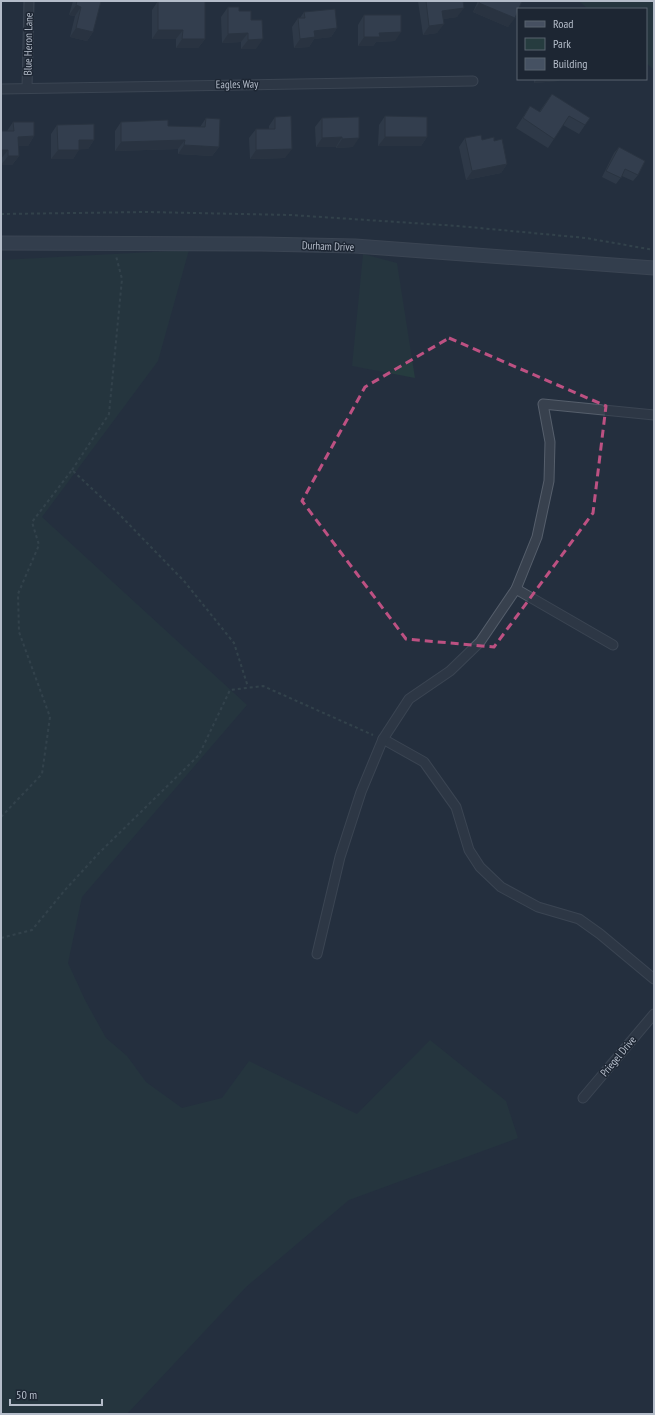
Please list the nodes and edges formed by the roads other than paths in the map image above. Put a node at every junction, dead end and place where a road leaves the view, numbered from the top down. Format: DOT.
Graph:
graph roads {
  1 [pos="29,1"];
  2 [pos="473,81"];
  3 [pos="27,88"];
  4 [pos="1,89"];
  5 [pos="1,243"];
  6 [pos="654,268"];
  7 [pos="654,415"];
  8 [pos="516,589"];
  9 [pos="613,645"];
  10 [pos="383,739"];
  11 [pos="317,954"];
  12 [pos="654,979"];
  13 [pos="654,1014"];
  14 [pos="583,1098"];
  1 -- 3 [label="street, Blue Heron Lane"];
  2 -- 3 [label="street, Eagles Way"];
  3 -- 4 [label="street, Eagles Way"];
  5 -- 6 [label="street, Durham Drive"];
  7 -- 8 [label="street"];
  8 -- 9 [label="street"];
  8 -- 10 [label="street"];
  10 -- 11 [label="street"];
  10 -- 12 [label="street"];
  13 -- 14 [label="street, Priegel Drive"];
}
